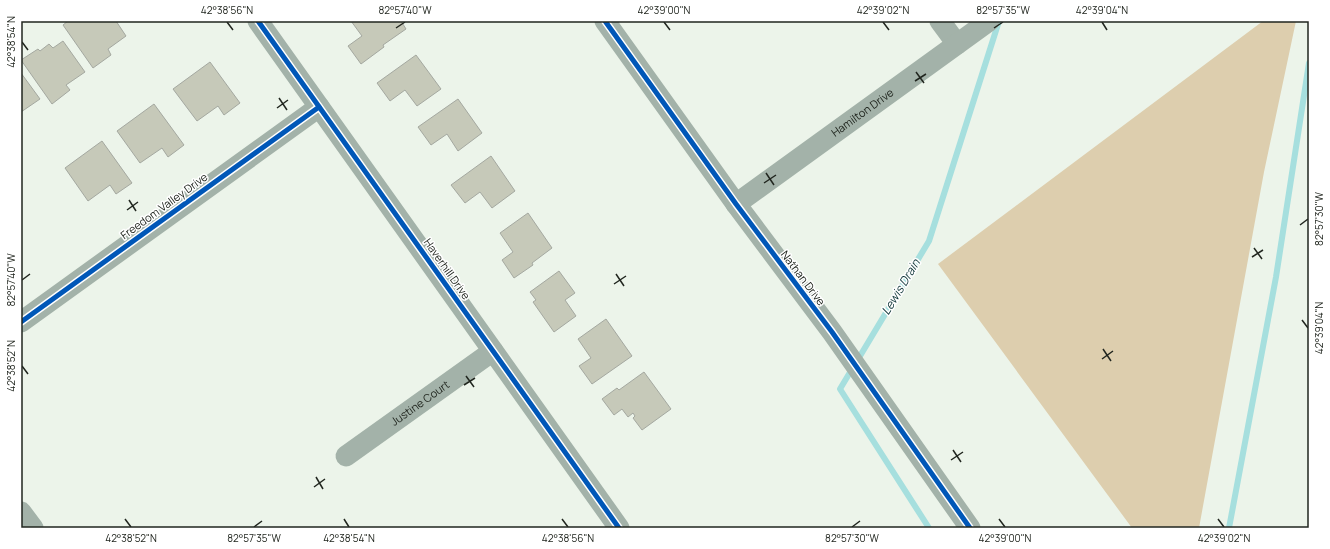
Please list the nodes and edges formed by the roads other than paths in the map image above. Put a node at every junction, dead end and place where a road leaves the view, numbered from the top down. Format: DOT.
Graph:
graph roads {
  1 [pos="258,21"];
  2 [pos="605,21"];
  3 [pos="940,21"];
  4 [pos="989,21"];
  5 [pos="957,44"];
  6 [pos="319,107"];
  7 [pos="736,204"];
  8 [pos="21,322"];
  9 [pos="493,351"];
  10 [pos="346,456"];
  11 [pos="21,512"];
  12 [pos="32,528"];
  13 [pos="620,528"];
  14 [pos="970,528"];
  1 -- 6 [label="street, Haverhill Drive"];
  2 -- 7 [label="street, Nathan Drive"];
  3 -- 5 [label="street"];
  4 -- 5 [label="street, Hamilton Drive"];
  5 -- 7 [label="street, Hamilton Drive"];
  6 -- 8 [label="street, Freedom Valley Drive"];
  6 -- 9 [label="street, Haverhill Drive"];
  7 -- 14 [label="street, Nathan Drive"];
  9 -- 10 [label="street, Justine Court"];
  9 -- 13 [label="street, Haverhill Drive"];
  11 -- 12 [label="street"];
}
